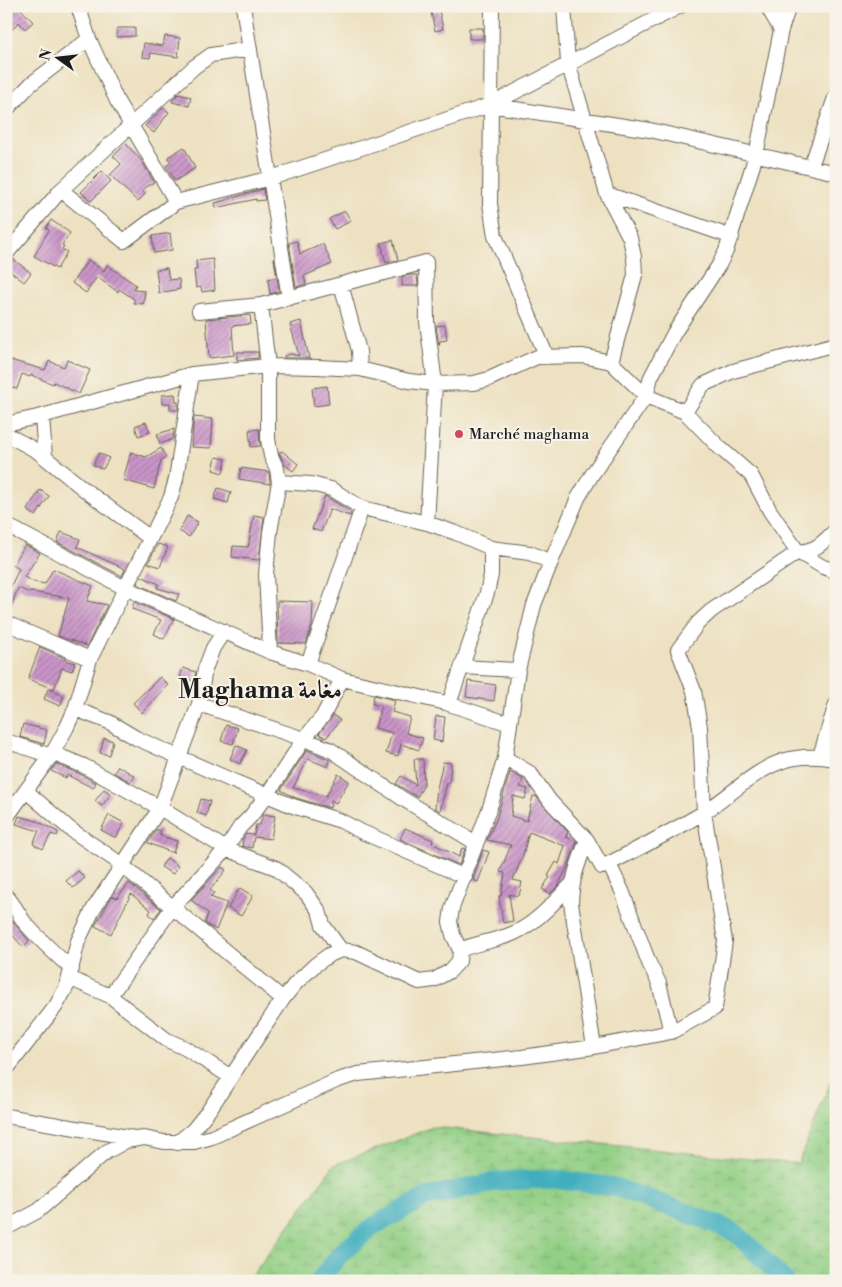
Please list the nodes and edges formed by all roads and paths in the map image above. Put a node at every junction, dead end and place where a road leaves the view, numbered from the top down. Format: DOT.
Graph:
graph roads {
  1 [pos="78,6"];
  2 [pos="243,6"];
  3 [pos="492,6"];
  4 [pos="564,6"];
  5 [pos="680,6"];
  6 [pos="767,6"];
  7 [pos="789,6"];
  8 [pos="781,30"];
  9 [pos="89,39"];
  10 [pos="250,50"];
  11 [pos="568,64"];
  12 [pos="836,95"];
  13 [pos="490,105"];
  14 [pos="6,110"];
  15 [pos="584,121"];
  16 [pos="130,126"];
  17 [pos="756,155"];
  18 [pos="811,166"];
  19 [pos="836,173"];
  20 [pos="270,178"];
  21 [pos="61,190"];
  22 [pos="606,194"];
  23 [pos="176,202"];
  24 [pos="732,237"];
  25 [pos="8,250"];
  26 [pos="341,284"];
  27 [pos="289,298"];
  28 [pos="262,305"];
  29 [pos="199,311"];
  30 [pos="836,344"];
  31 [pos="547,357"];
  32 [pos="611,362"];
  33 [pos="268,366"];
  34 [pos="360,369"];
  35 [pos="192,374"];
  36 [pos="435,384"];
  37 [pos="646,396"];
  38 [pos="685,412"];
  39 [pos="42,416"];
  40 [pos="6,424"];
  41 [pos="6,434"];
  42 [pos="45,457"];
  43 [pos="279,482"];
  44 [pos="362,508"];
  45 [pos="427,524"];
  46 [pos="6,525"];
  47 [pos="836,530"];
  48 [pos="150,538"];
  49 [pos="491,548"];
  50 [pos="798,552"];
  51 [pos="551,562"];
  52 [pos="836,571"];
  53 [pos="125,588"];
  54 [pos="6,623"];
  55 [pos="224,631"];
  56 [pos="270,652"];
  57 [pos="90,659"];
  58 [pos="308,664"];
  59 [pos="462,667"];
  60 [pos="518,670"];
  61 [pos="342,679"];
  62 [pos="199,704"];
  63 [pos="449,704"];
  64 [pos="836,704"];
  65 [pos="75,709"];
  66 [pos="510,724"];
  67 [pos="304,739"];
  68 [pos="6,741"];
  69 [pos="52,754"];
  70 [pos="179,756"];
  71 [pos="820,756"];
  72 [pos="505,758"];
  73 [pos="836,759"];
  74 [pos="26,791"];
  75 [pos="267,795"];
  76 [pos="160,808"];
  77 [pos="704,812"];
  78 [pos="6,818"];
  79 [pos="587,840"];
  80 [pos="476,843"];
  81 [pos="226,849"];
  82 [pos="609,864"];
  83 [pos="122,865"];
  84 [pos="465,877"];
  85 [pos="572,884"];
  86 [pos="6,896"];
  87 [pos="172,908"];
  88 [pos="341,950"];
  89 [pos="460,950"];
  90 [pos="71,974"];
  91 [pos="110,996"];
  92 [pos="283,998"];
  93 [pos="671,1032"];
  94 [pos="594,1048"];
  95 [pos="6,1070"];
  96 [pos="231,1078"];
  97 [pos="6,1116"];
  98 [pos="136,1138"];
  99 [pos="177,1143"];
  100 [pos="6,1228"];
  1 -- 9 [label="street"];
  2 -- 10 [label="street"];
  3 -- 13 [label="street"];
  4 -- 11 [label="street"];
  5 -- 11 [label="street"];
  6 -- 8 [label="street"];
  7 -- 8 [label="street"];
  8 -- 17 [label="street"];
  9 -- 14 [label="street"];
  9 -- 16 [label="street"];
  10 -- 16 [label="street"];
  10 -- 20 [label="street"];
  11 -- 13 [label="street"];
  11 -- 15 [label="street"];
  12 -- 18 [label="street"];
  13 -- 15 [label="street"];
  13 -- 20 [label="street"];
  13 -- 31 [label="street"];
  15 -- 17 [label="street"];
  15 -- 22 [label="street"];
  16 -- 21 [label="street"];
  16 -- 23 [label="street"];
  17 -- 18 [label="street"];
  17 -- 24 [label="street"];
  18 -- 19 [label="street"];
  20 -- 23 [label="street"];
  20 -- 27 [label="street"];
  21 -- 23 [label="street"];
  21 -- 25 [label="street"];
  22 -- 24 [label="street"];
  22 -- 32 [label="street"];
  24 -- 37 [label="street"];
  26 -- 27 [label="street"];
  26 -- 34 [label="street"];
  26 -- 36 [label="street"];
  27 -- 28 [label="street"];
  28 -- 29 [label="street"];
  28 -- 33 [label="street"];
  30 -- 38 [label="street"];
  31 -- 32 [label="street"];
  31 -- 36 [label="street"];
  32 -- 37 [label="street"];
  33 -- 34 [label="street"];
  33 -- 35 [label="street"];
  33 -- 43 [label="street"];
  34 -- 36 [label="street"];
  35 -- 39 [label="street"];
  35 -- 48 [label="street"];
  36 -- 45 [label="street"];
  37 -- 38 [label="street"];
  37 -- 51 [label="street"];
  38 -- 50 [label="street"];
  39 -- 40 [label="street"];
  39 -- 42 [label="street"];
  41 -- 42 [label="street"];
  42 -- 48 [label="street"];
  43 -- 44 [label="street"];
  43 -- 56 [label="street"];
  44 -- 45 [label="street"];
  44 -- 58 [label="street"];
  45 -- 49 [label="street"];
  46 -- 53 [label="street"];
  47 -- 50 [label="street"];
  48 -- 53 [label="street"];
  49 -- 51 [label="street"];
  49 -- 59 [label="street"];
  50 -- 52 [label="street"];
  50 -- 77 [label="street"];
  51 -- 60 [label="street"];
  53 -- 55 [label="street"];
  53 -- 57 [label="street"];
  54 -- 57 [label="street"];
  55 -- 56 [label="street"];
  55 -- 62 [label="street"];
  56 -- 58 [label="street"];
  57 -- 65 [label="street"];
  58 -- 61 [label="street"];
  59 -- 60 [label="street"];
  59 -- 63 [label="street"];
  60 -- 66 [label="street"];
  61 -- 63 [label="street"];
  61 -- 67 [label="street"];
  62 -- 67 [label="street"];
  62 -- 70 [label="street"];
  63 -- 66 [label="street"];
  64 -- 71 [label="street"];
  65 -- 69 [label="street"];
  65 -- 70 [label="street"];
  66 -- 72 [label="street"];
  67 -- 75 [label="street"];
  67 -- 80 [label="street"];
  68 -- 69 [label="street"];
  69 -- 74 [label="street"];
  69 -- 76 [label="street"];
  70 -- 75 [label="street"];
  70 -- 76 [label="street"];
  71 -- 73 [label="street"];
  71 -- 77 [label="street"];
  72 -- 79 [label="street"];
  72 -- 80 [label="street"];
  74 -- 78 [label="street"];
  74 -- 83 [label="street"];
  75 -- 81 [label="street"];
  75 -- 84 [label="street"];
  76 -- 81 [label="street"];
  76 -- 83 [label="street"];
  77 -- 82 [label="street"];
  77 -- 93 [label="street"];
  79 -- 82 [label="street"];
  79 -- 85 [label="street"];
  80 -- 84 [label="street"];
  81 -- 87 [label="street"];
  81 -- 88 [label="street"];
  82 -- 93 [label="street"];
  83 -- 87 [label="street"];
  83 -- 90 [label="street"];
  84 -- 89 [label="street"];
  85 -- 89 [label="street"];
  85 -- 94 [label="street"];
  86 -- 90 [label="street"];
  87 -- 91 [label="street"];
  87 -- 92 [label="street"];
  88 -- 89 [label="street"];
  88 -- 92 [label="street"];
  90 -- 91 [label="street"];
  90 -- 95 [label="street"];
  91 -- 96 [label="street"];
  92 -- 96 [label="street"];
  93 -- 94 [label="street"];
  94 -- 99 [label="street"];
  96 -- 99 [label="street"];
  97 -- 98 [label="street"];
  98 -- 99 [label="street"];
  98 -- 100 [label="street"];
}
